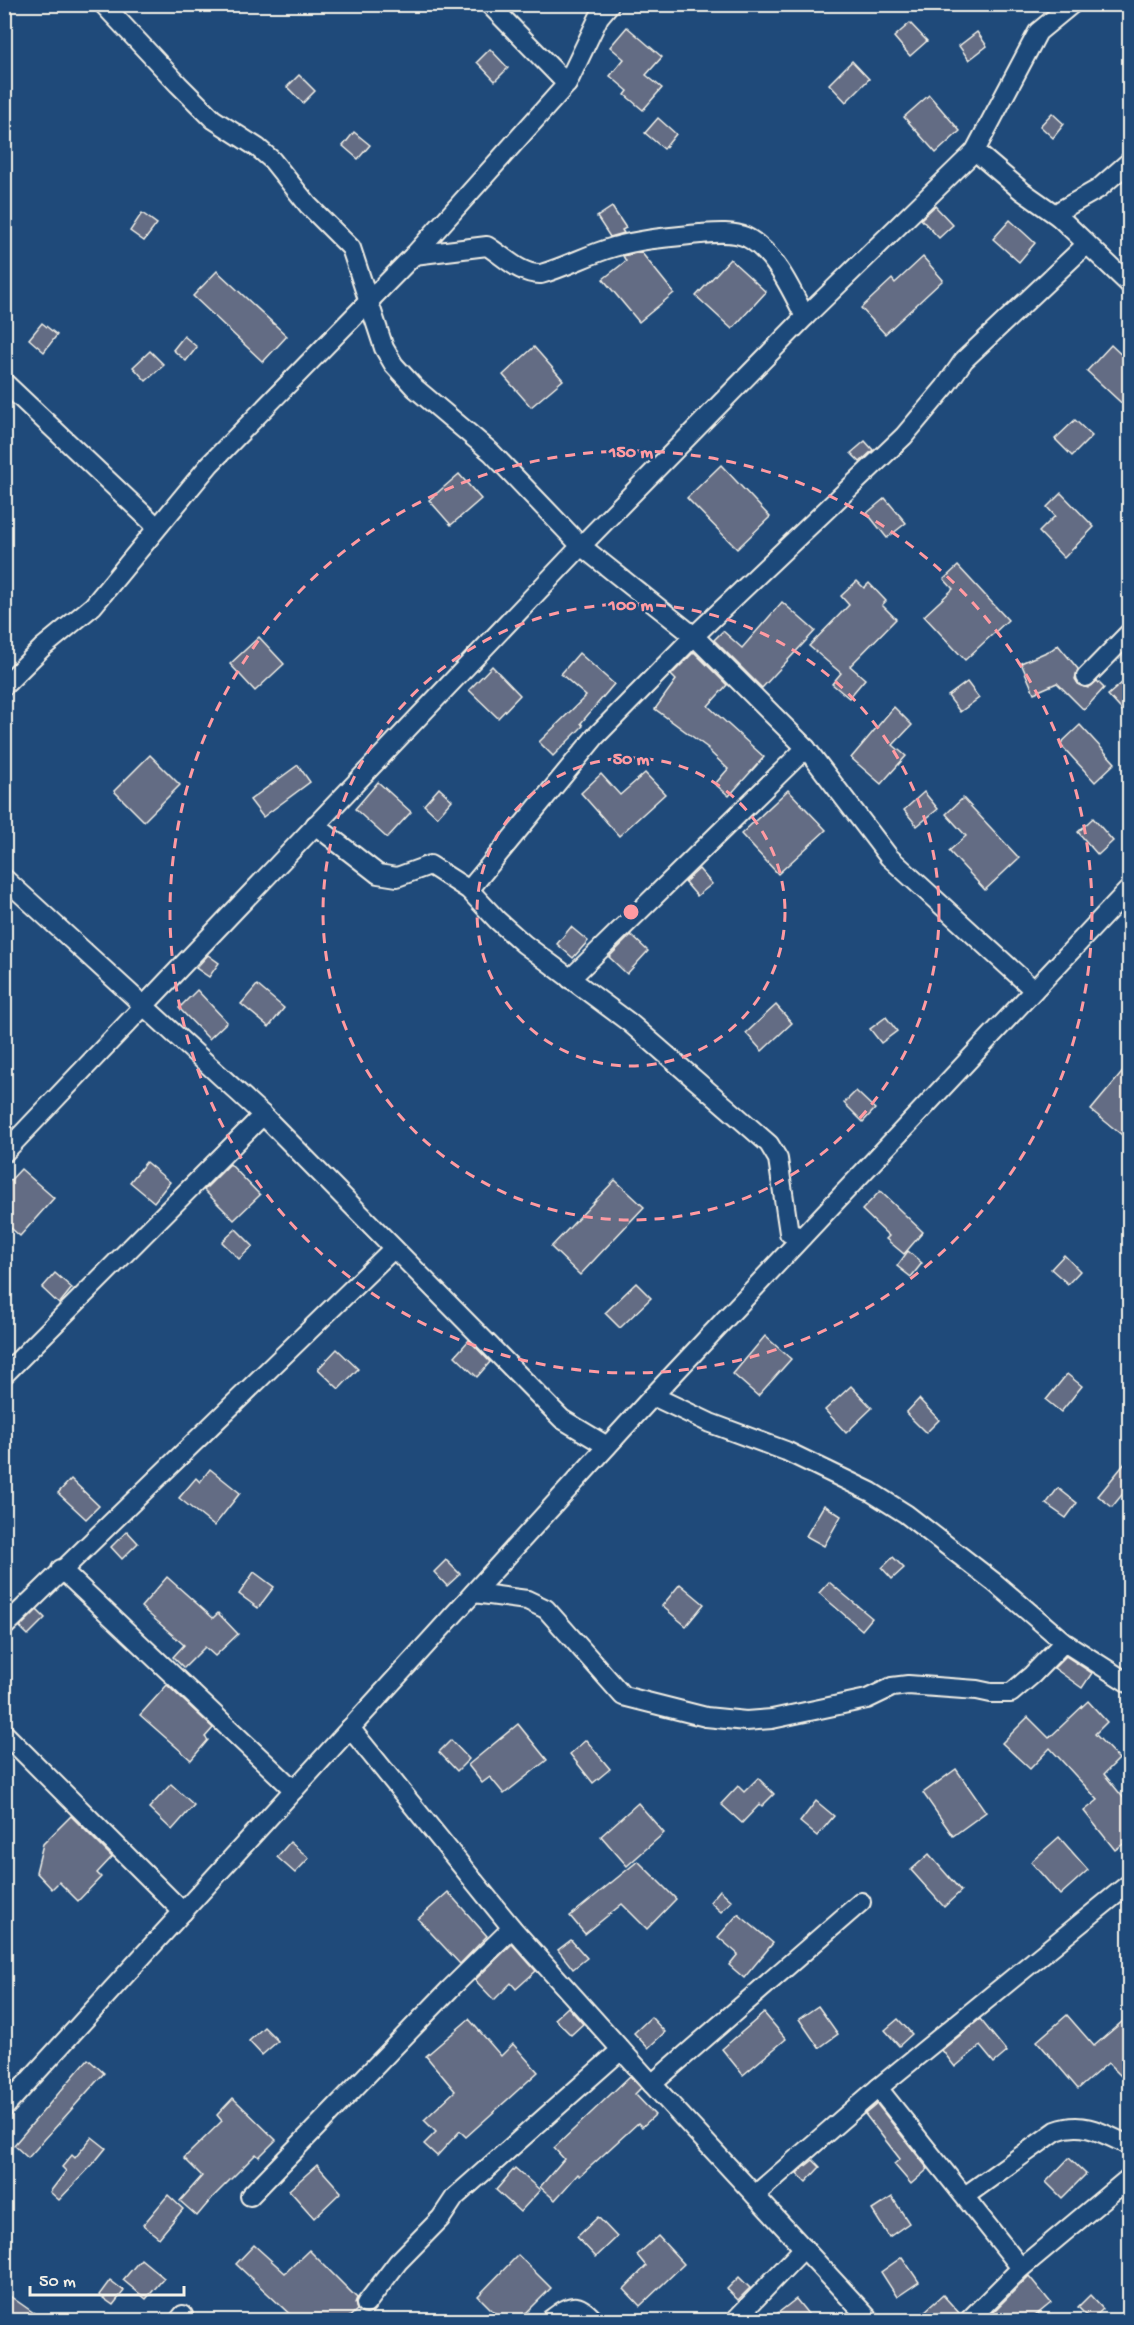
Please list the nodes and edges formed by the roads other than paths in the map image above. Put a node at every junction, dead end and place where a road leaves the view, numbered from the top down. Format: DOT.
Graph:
graph roads {
  1 [pos="103,4"];
  2 [pos="489,4"];
  3 [pos="610,4"];
  4 [pos="1072,4"];
  5 [pos="567,84"];
  6 [pos="975,151"];
  7 [pos="1130,161"];
  8 [pos="1059,218"];
  9 [pos="1087,244"];
  10 [pos="414,255"];
  11 [pos="1130,285"];
  12 [pos="369,299"];
  13 [pos="805,317"];
  14 [pos="4,382"];
  15 [pos="157,527"];
  16 [pos="581,546"];
  17 [pos="1130,632"];
  18 [pos="694,636"];
  19 [pos="1086,677"];
  20 [pos="4,686"];
  21 [pos="806,748"];
  22 [pos="315,825"];
  23 [pos="4,878"];
  24 [pos="1130,888"];
  25 [pos="469,890"];
  26 [pos="570,979"];
  27 [pos="1034,990"];
  28 [pos="144,1005"];
  29 [pos="263,1115"];
  30 [pos="4,1153"];
  31 [pos="802,1237"];
  32 [pos="393,1249"];
  33 [pos="4,1375"];
  34 [pos="653,1396"];
  35 [pos="607,1446"];
  36 [pos="61,1569"];
  37 [pos="474,1593"];
  38 [pos="4,1627"];
  39 [pos="1064,1642"];
  40 [pos="1130,1684"];
  41 [pos="350,1728"];
  42 [pos="4,1733"];
  43 [pos="294,1790"];
  44 [pos="1130,1883"];
  45 [pos="861,1902"];
  46 [pos="183,1912"];
  47 [pos="512,1928"];
  48 [pos="621,2049"];
  49 [pos="652,2084"];
  50 [pos="878,2088"];
  51 [pos="4,2108"];
  52 [pos="1130,2146"];
  53 [pos="1130,2177"];
  54 [pos="754,2195"];
  55 [pos="250,2196"];
  56 [pos="965,2196"];
  57 [pos="804,2248"];
  58 [pos="1021,2268"];
  59 [pos="366,2304"];
  60 [pos="550,2320"];
  61 [pos="594,2320"];
  62 [pos="735,2320"];
  63 [pos="870,2320"];
  64 [pos="969,2320"];
  1 -- 12 [label="street"];
  2 -- 5 [label="street"];
  3 -- 5 [label="street"];
  4 -- 6 [label="street"];
  5 -- 10 [label="street"];
  6 -- 8 [label="street"];
  6 -- 13 [label="street"];
  7 -- 8 [label="street"];
  8 -- 9 [label="street"];
  9 -- 11 [label="street"];
  9 -- 18 [label="street"];
  10 -- 12 [label="street"];
  10 -- 13 [label="street"];
  12 -- 15 [label="street"];
  12 -- 16 [label="street"];
  13 -- 16 [label="street"];
  14 -- 15 [label="street"];
  15 -- 20 [label="street"];
  16 -- 18 [label="street"];
  16 -- 22 [label="street"];
  17 -- 19 [label="street"];
  18 -- 21 [label="street"];
  18 -- 25 [label="street"];
  21 -- 26 [label="street"];
  21 -- 27 [label="street"];
  22 -- 25 [label="street"];
  22 -- 28 [label="street"];
  23 -- 28 [label="street"];
  24 -- 27 [label="street"];
  25 -- 26 [label="street"];
  26 -- 31 [label="street"];
  27 -- 31 [label="street"];
  28 -- 29 [label="street"];
  28 -- 30 [label="street"];
  29 -- 32 [label="street"];
  29 -- 33 [label="street"];
  31 -- 34 [label="street"];
  32 -- 35 [label="street"];
  32 -- 36 [label="street"];
  34 -- 35 [label="street"];
  34 -- 39 [label="street"];
  35 -- 37 [label="street"];
  36 -- 38 [label="street"];
  36 -- 43 [label="street"];
  37 -- 39 [label="street"];
  37 -- 41 [label="street"];
  39 -- 40 [label="street"];
  41 -- 43 [label="street"];
  41 -- 47 [label="street"];
  42 -- 46 [label="street"];
  43 -- 46 [label="street"];
  44 -- 50 [label="street"];
  45 -- 49 [label="street"];
  46 -- 51 [label="street"];
  47 -- 48 [label="street"];
  47 -- 55 [label="street"];
  48 -- 49 [label="street"];
  48 -- 59 [label="street"];
  49 -- 54 [label="street"];
  50 -- 54 [label="street"];
  50 -- 56 [label="street"];
  52 -- 56 [label="street"];
  53 -- 58 [label="street"];
  54 -- 57 [label="street"];
  56 -- 58 [label="street"];
  57 -- 62 [label="street"];
  57 -- 63 [label="street"];
  58 -- 64 [label="street"];
  60 -- 61 [label="street"];
}
